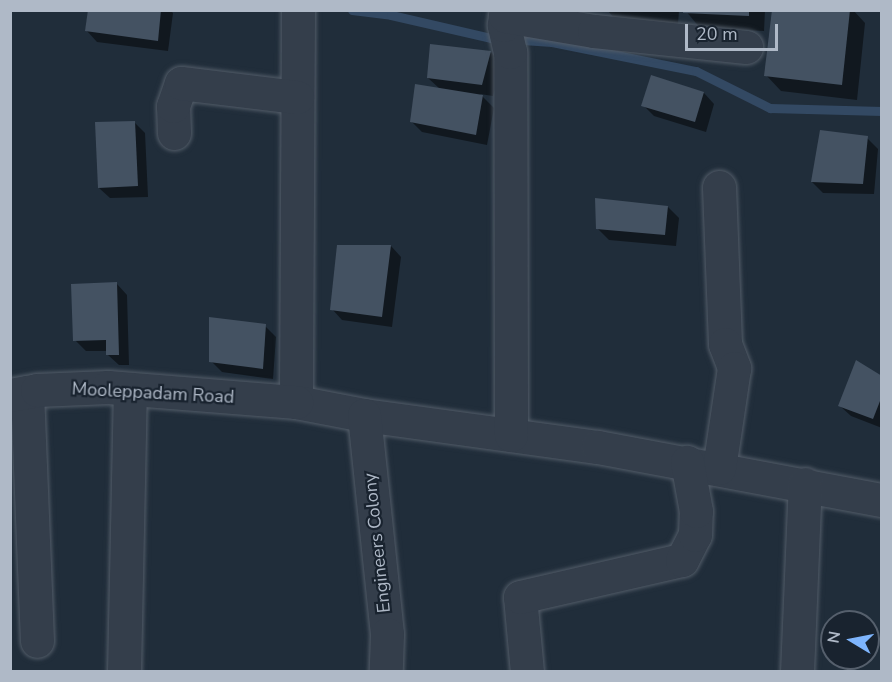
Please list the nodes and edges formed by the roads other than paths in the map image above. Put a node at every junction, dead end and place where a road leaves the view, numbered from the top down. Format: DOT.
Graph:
graph roads {
  1 [pos="298,12"];
  2 [pos="506,26"];
  3 [pos="746,47"];
  4 [pos="297,97"];
  5 [pos="174,133"];
  6 [pos="719,187"];
  7 [pos="130,389"];
  8 [pos="19,393"];
  9 [pos="296,402"];
  10 [pos="364,415"];
  11 [pos="511,435"];
  12 [pos="687,462"];
  13 [pos="719,468"];
  14 [pos="805,484"];
  15 [pos="882,500"];
  16 [pos="37,641"];
  17 [pos="124,672"];
  18 [pos="386,672"];
  19 [pos="527,672"];
  20 [pos="797,672"];
  1 -- 4 [label="street"];
  2 -- 3 [label="street"];
  2 -- 11 [label="street"];
  4 -- 5 [label="street"];
  4 -- 9 [label="street"];
  6 -- 13 [label="street"];
  7 -- 8 [label="street, Mooleppadam Road"];
  7 -- 9 [label="street, Mooleppadam Road"];
  7 -- 17 [label="street"];
  8 -- 16 [label="street"];
  9 -- 10 [label="street, Mooleppadam Road"];
  10 -- 11 [label="street, Mooleppadam Road"];
  10 -- 18 [label="street, Engineers Colony"];
  11 -- 12 [label="street, Mooleppadam Road"];
  12 -- 13 [label="street, Mooleppadam Road"];
  12 -- 19 [label="street"];
  13 -- 14 [label="street, Mooleppadam Road"];
  14 -- 15 [label="street, Mooleppadam Road"];
  14 -- 20 [label="street"];
}
